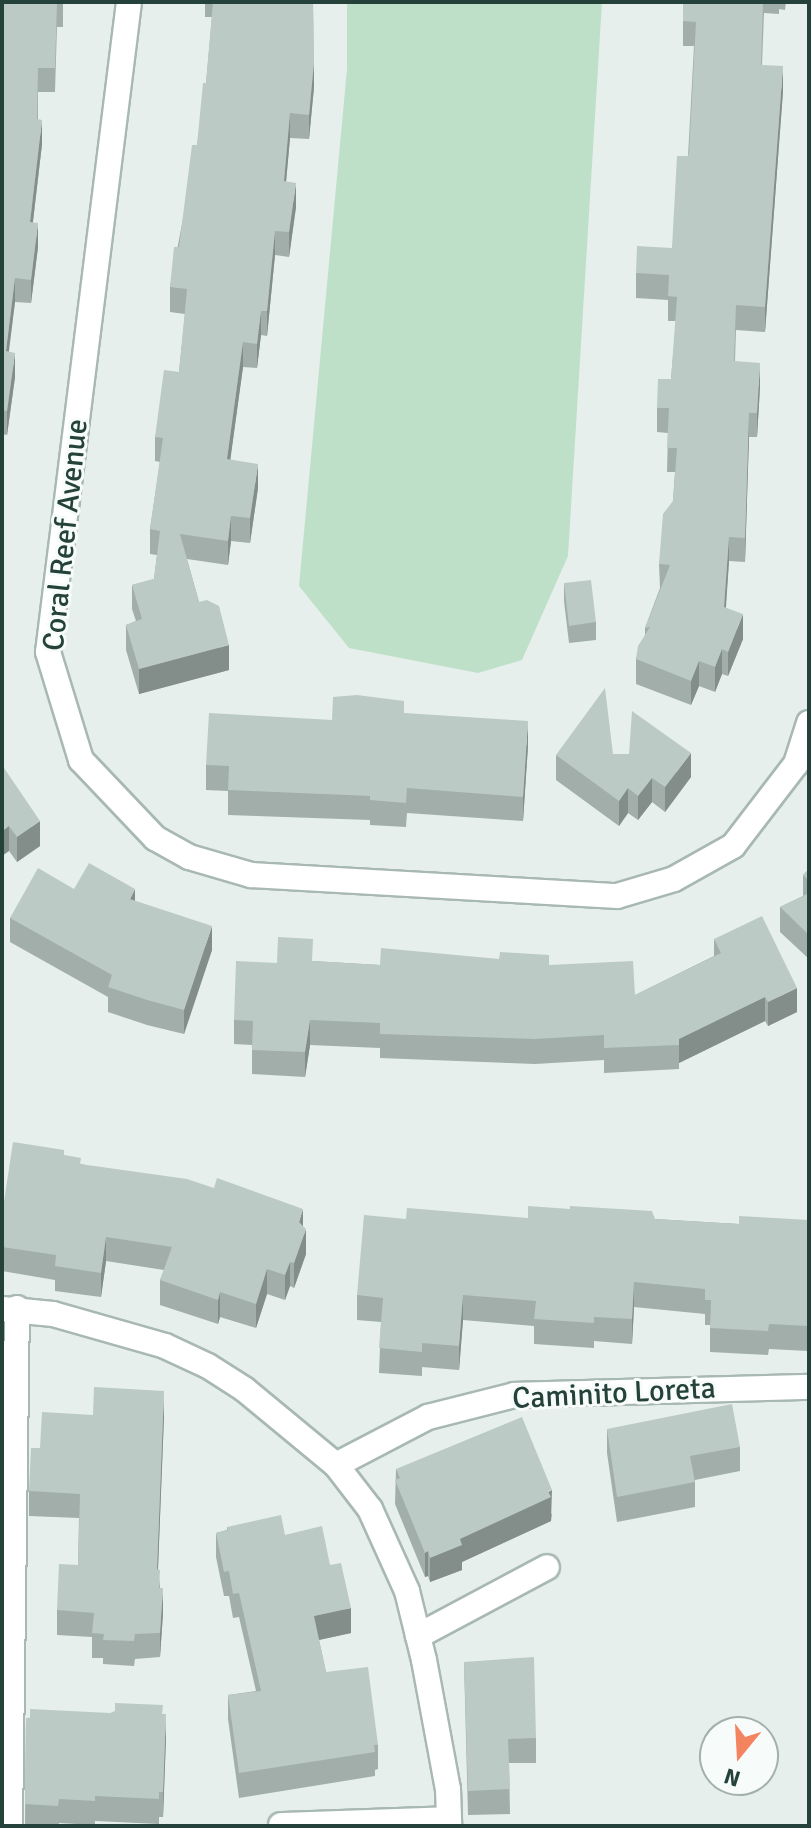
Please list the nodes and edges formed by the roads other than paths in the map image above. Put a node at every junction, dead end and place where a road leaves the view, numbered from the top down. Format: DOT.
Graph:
graph roads {
  1 [pos="129,2"];
  2 [pos="809,723"];
  3 [pos="9,1308"];
  4 [pos="809,1387"];
  5 [pos="336,1465"];
  6 [pos="547,1567"];
  7 [pos="418,1636"];
  8 [pos="449,1822"];
  9 [pos="281,1825"];
  10 [pos="10,1826"];
  1 -- 2 [label="street, Coral Reef Avenue"];
  3 -- 5 [label="street"];
  3 -- 10 [label="street"];
  4 -- 5 [label="street, Caminito Loreta"];
  5 -- 7 [label="street"];
  6 -- 7 [label="street"];
  7 -- 8 [label="street"];
  8 -- 9 [label="street"];
}
